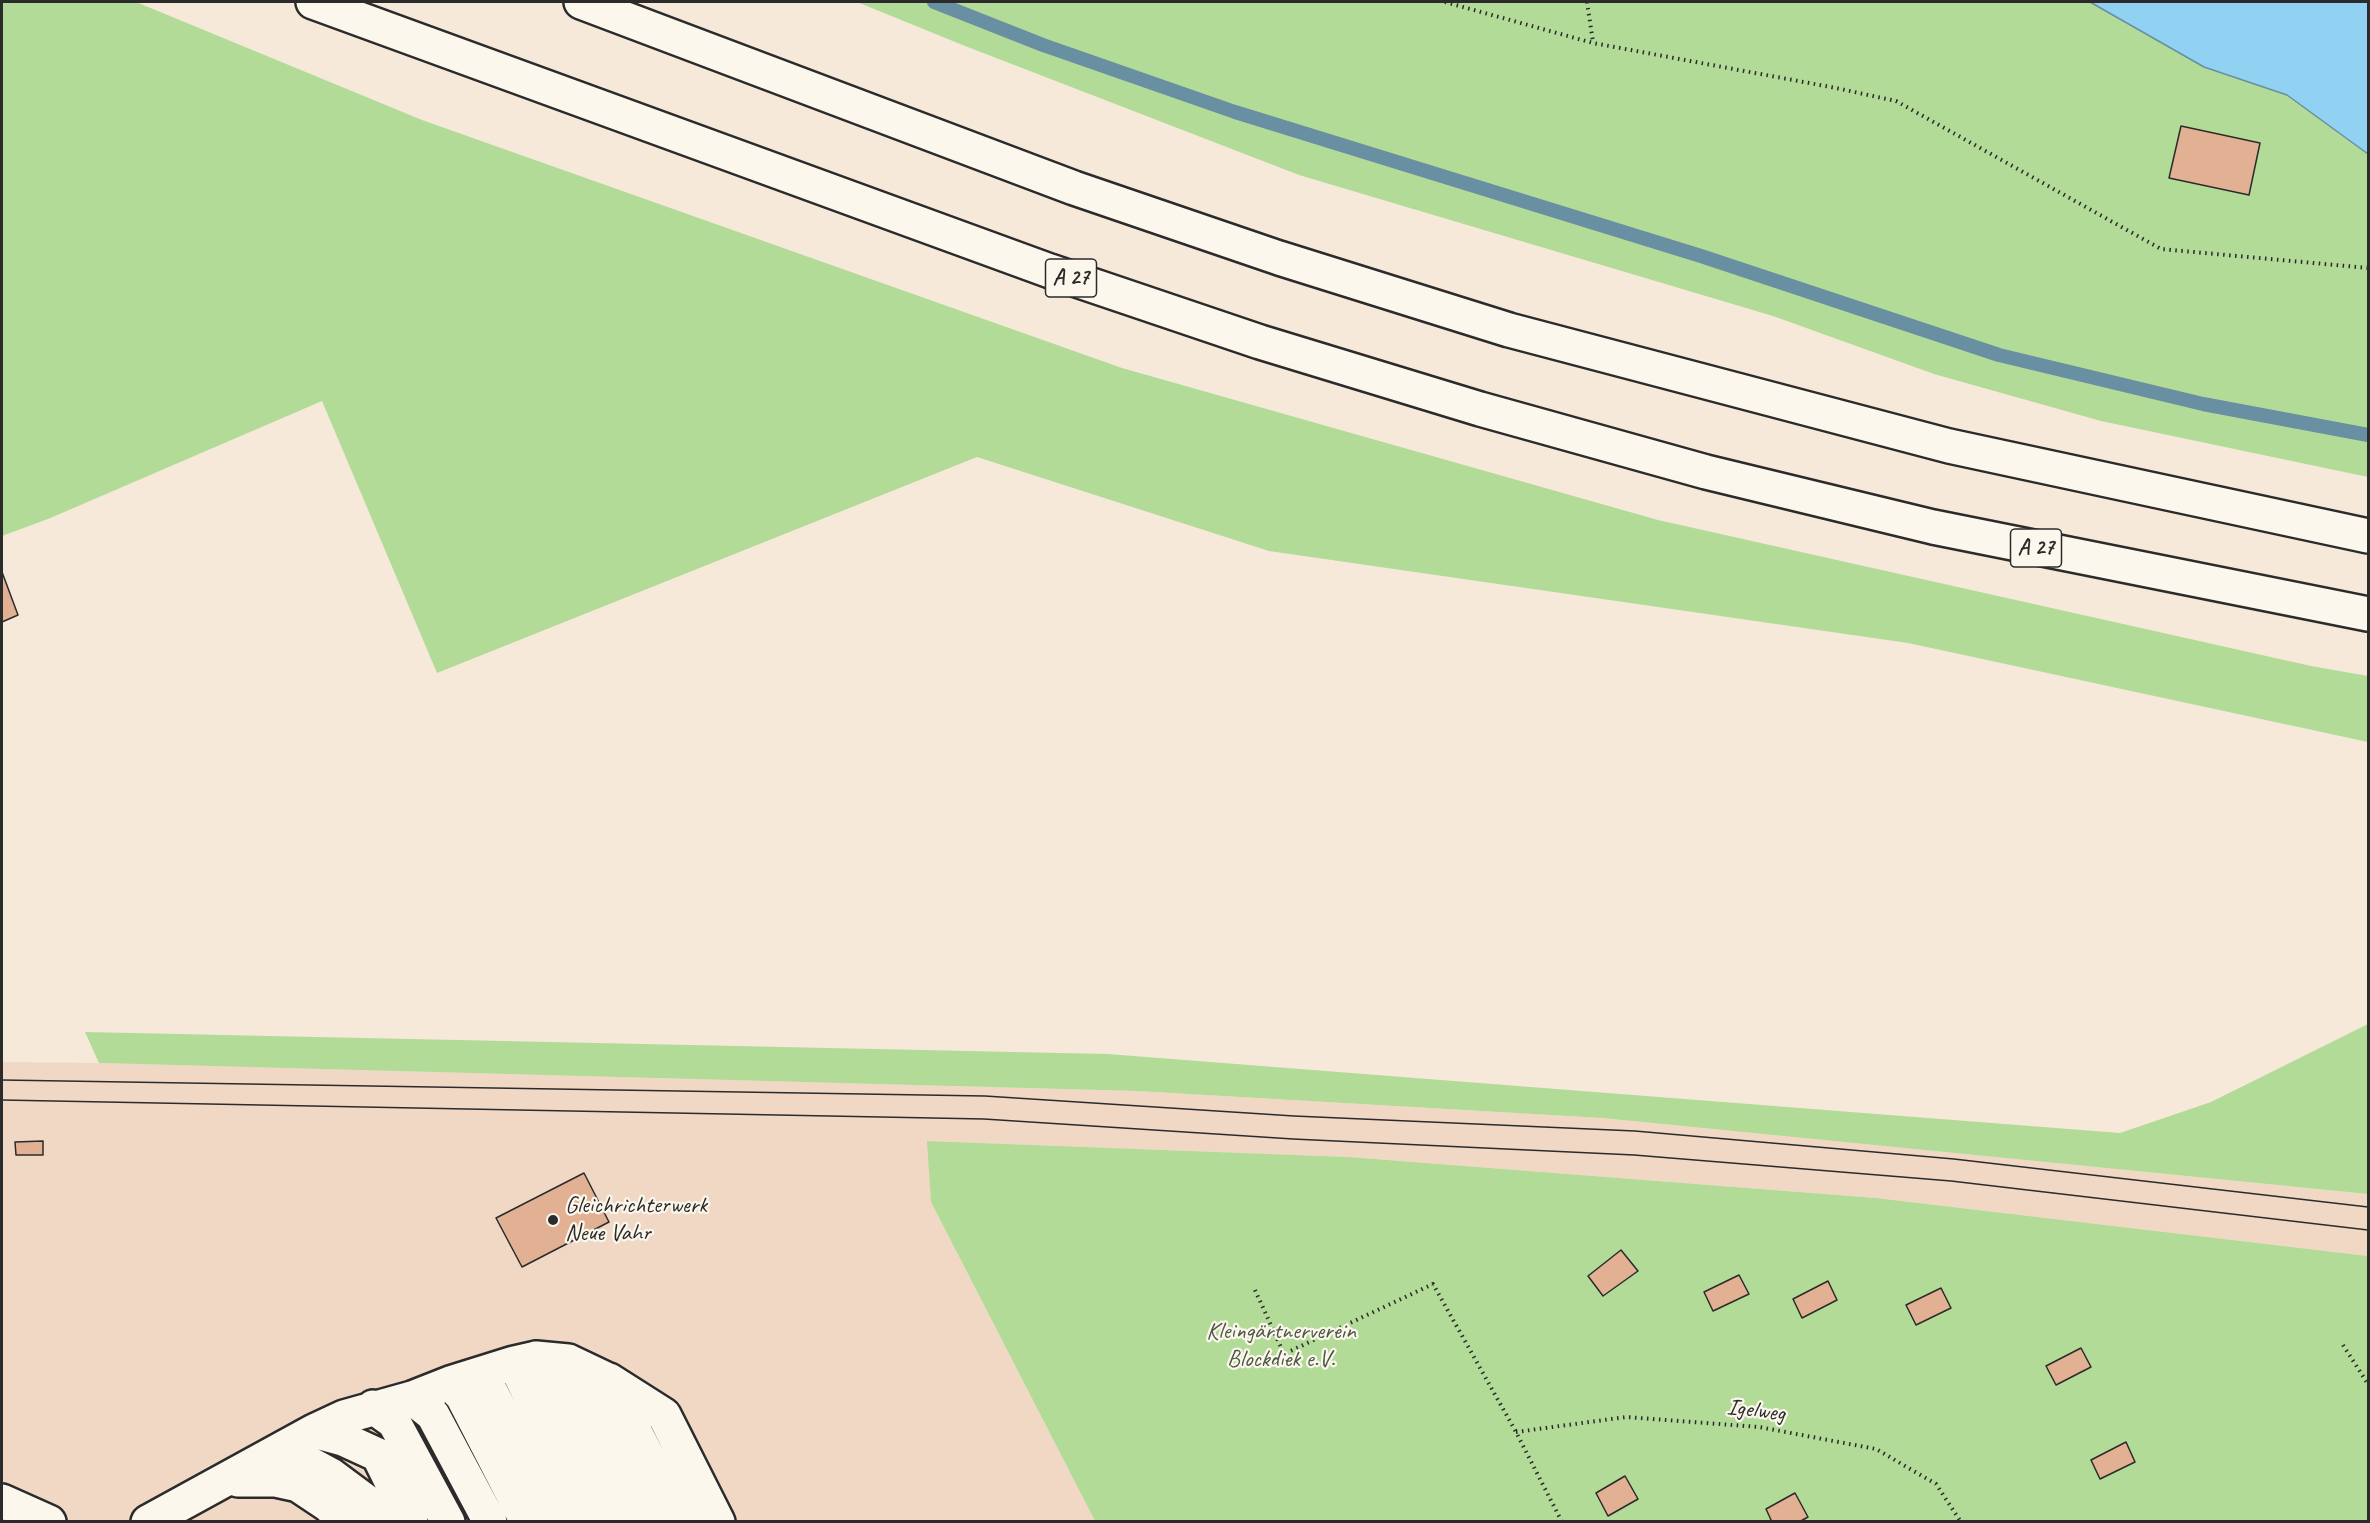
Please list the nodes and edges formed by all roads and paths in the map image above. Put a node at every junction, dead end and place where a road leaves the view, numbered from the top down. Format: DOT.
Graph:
graph roads {
  1 [pos="313,2"];
  2 [pos="343,2"];
  3 [pos="581,2"];
  4 [pos="620,2"];
  5 [pos="1445,2"];
  6 [pos="1587,2"];
  7 [pos="1593,43"];
  8 [pos="448,51"];
  9 [pos="714,53"];
  10 [pos="2368,268"];
  11 [pos="2368,536"];
  12 [pos="2368,614"];
  13 [pos="1255,1290"];
  14 [pos="2343,1345"];
  15 [pos="525,1361"];
  16 [pos="568,1361"];
  17 [pos="608,1380"];
  18 [pos="450,1383"];
  19 [pos="2368,1384"];
  20 [pos="412,1398"];
  21 [pos="374,1407"];
  22 [pos="314,1431"];
  23 [pos="1516,1432"];
  24 [pos="255,1464"];
  25 [pos="223,1480"];
  26 [pos="2,1501"];
  27 [pos="49,1521"];
  28 [pos="148,1521"];
  29 [pos="346,1521"];
  30 [pos="379,1521"];
  31 [pos="411,1521"];
  32 [pos="448,1521"];
  33 [pos="490,1521"];
  34 [pos="527,1521"];
  35 [pos="558,1521"];
  36 [pos="592,1521"];
  37 [pos="623,1521"];
  38 [pos="653,1521"];
  39 [pos="682,1521"];
  40 [pos="718,1521"];
  41 [pos="1562,1521"];
  42 [pos="1961,1521"];
  1 -- 8 [label="main road"];
  2 -- 8 [label="main road, A 27"];
  3 -- 9 [label="main road"];
  4 -- 9 [label="main road"];
  5 -- 7 [label="path"];
  6 -- 7 [label="path"];
  7 -- 10 [label="path"];
  8 -- 12 [label="main road, A 27"];
  9 -- 11 [label="main road"];
  13 -- 23 [label="path"];
  14 -- 19 [label="path"];
  15 -- 16 [label="main road"];
  15 -- 18 [label="main road"];
  15 -- 36 [label="main road"];
  15 -- 37 [label="main road"];
  16 -- 17 [label="main road"];
  16 -- 38 [label="main road"];
  17 -- 39 [label="main road"];
  17 -- 40 [label="main road"];
  18 -- 20 [label="main road"];
  18 -- 34 [label="main road"];
  18 -- 35 [label="main road"];
  20 -- 21 [label="main road"];
  20 -- 33 [label="main road"];
  21 -- 22 [label="main road"];
  21 -- 32 [label="main road"];
  22 -- 24 [label="main road"];
  22 -- 31 [label="main road"];
  23 -- 41 [label="path"];
  23 -- 42 [label="path, Igelweg"];
  24 -- 25 [label="main road"];
  24 -- 30 [label="main road"];
  25 -- 28 [label="main road"];
  25 -- 29 [label="main road"];
  26 -- 27 [label="main road"];
}
